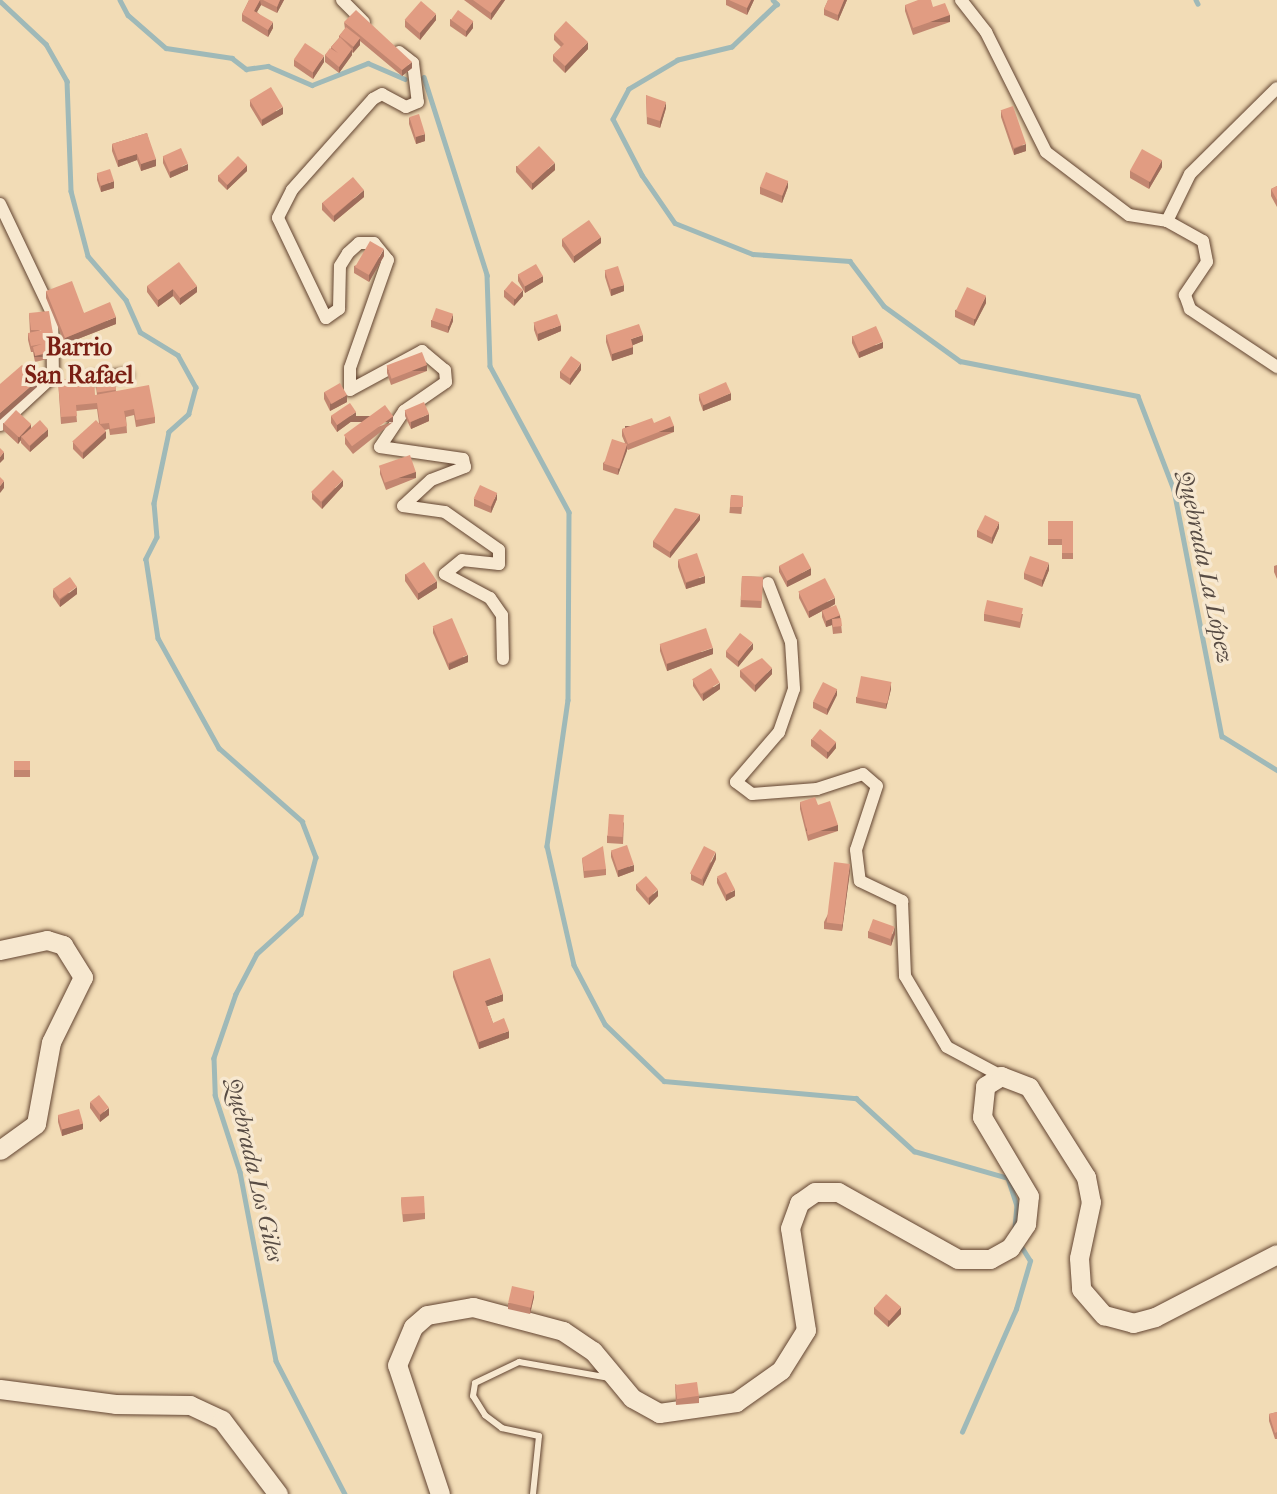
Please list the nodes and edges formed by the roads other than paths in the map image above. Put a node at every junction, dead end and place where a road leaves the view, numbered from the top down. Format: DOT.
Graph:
graph roads {
  1 [pos="342,0"];
  2 [pos="961,0"];
  3 [pos="1277,88"];
  4 [pos="0,204"];
  5 [pos="1167,221"];
  6 [pos="1277,367"];
  7 [pos="127,375"];
  8 [pos="53,376"];
  9 [pos="0,425"];
  10 [pos="768,583"];
  11 [pos="503,659"];
  12 [pos="0,950"];
  13 [pos="1001,1076"];
  14 [pos="0,1150"];
  15 [pos="1277,1254"];
  16 [pos="616,1378"];
  17 [pos="0,1388"];
  18 [pos="278,1494"];
  19 [pos="440,1494"];
  20 [pos="533,1494"];
  1 -- 11 [label="street"];
  2 -- 5 [label="street"];
  3 -- 5 [label="street"];
  4 -- 8 [label="street"];
  5 -- 6 [label="street"];
  7 -- 8 [label="street"];
  8 -- 9 [label="street"];
  10 -- 13 [label="street"];
  12 -- 14 [label="main road"];
  13 -- 15 [label="main road"];
  13 -- 16 [label="main road"];
  16 -- 19 [label="main road"];
  16 -- 20 [label="lane"];
  17 -- 18 [label="main road"];
}
